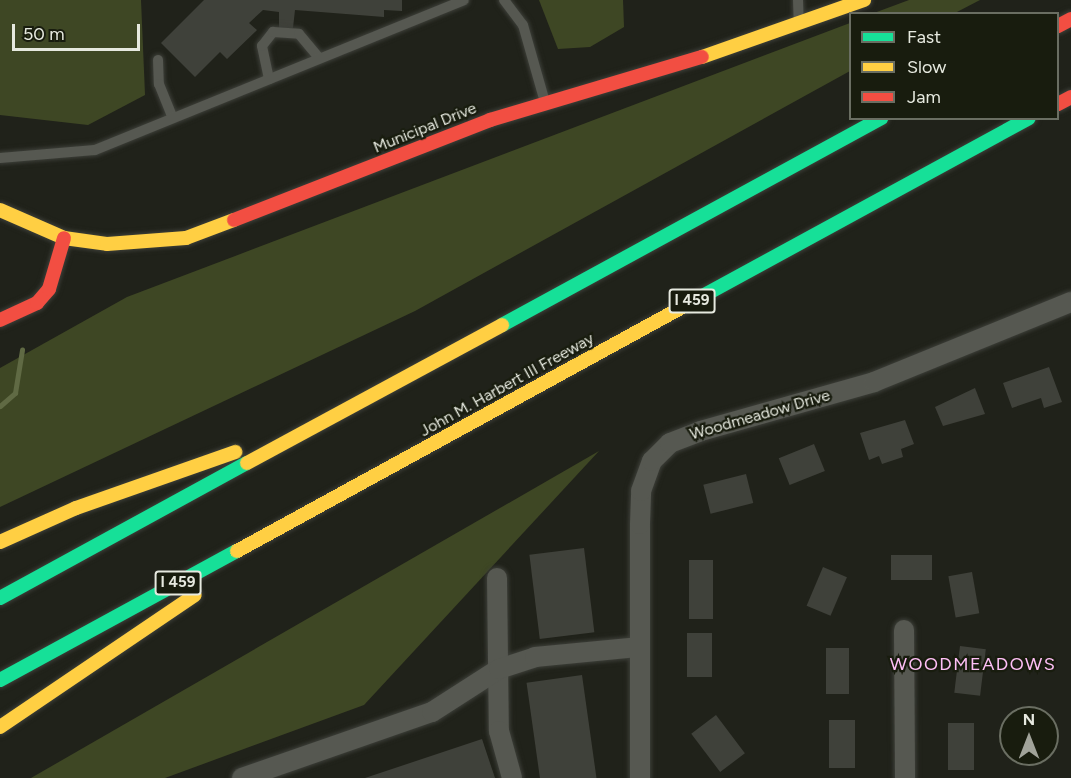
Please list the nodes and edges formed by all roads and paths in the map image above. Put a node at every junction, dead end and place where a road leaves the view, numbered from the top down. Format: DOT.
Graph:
graph roads {
  1 [pos="464,0"];
  2 [pos="504,0"];
  3 [pos="798,0"];
  4 [pos="864,0"];
  5 [pos="432,5"];
  6 [pos="799,23"];
  7 [pos="319,58"];
  8 [pos="158,60"];
  9 [pos="269,79"];
  10 [pos="545,102"];
  11 [pos="172,117"];
  12 [pos="877,120"];
  13 [pos="1025,120"];
  14 [pos="0,158"];
  15 [pos="0,210"];
  16 [pos="64,238"];
  17 [pos="1071,302"];
  18 [pos="0,320"];
  19 [pos="322,422"];
  20 [pos="357,486"];
  21 [pos="0,542"];
  22 [pos="497,578"];
  23 [pos="0,598"];
  24 [pos="904,630"];
  25 [pos="638,647"];
  26 [pos="499,669"];
  27 [pos="0,680"];
  28 [pos="0,727"];
  29 [pos="242,778"];
  30 [pos="512,778"];
  31 [pos="640,778"];
  32 [pos="904,778"];
  1 -- 5 [label="lane"];
  2 -- 10 [label="lane"];
  3 -- 6 [label="lane"];
  4 -- 6 [label="main road, Municipal Drive"];
  5 -- 7 [label="lane"];
  6 -- 10 [label="main road, Municipal Drive"];
  7 -- 9 [label="lane"];
  7 -- 9 [label="lane"];
  8 -- 11 [label="lane"];
  9 -- 11 [label="lane"];
  10 -- 16 [label="main road, Municipal Drive"];
  11 -- 14 [label="lane"];
  12 -- 19 [label="main road"];
  13 -- 20 [label="main road, John M. Harbert III Freeway / I 459"];
  15 -- 16 [label="main road, Municipal Drive"];
  16 -- 18 [label="main road"];
  17 -- 25 [label="street, Woodmeadow Drive"];
  19 -- 21 [label="main road"];
  19 -- 23 [label="main road"];
  20 -- 27 [label="main road, John M. Harbert III Freeway / I 459"];
  20 -- 28 [label="main road"];
  22 -- 26 [label="street"];
  24 -- 32 [label="street"];
  25 -- 26 [label="street"];
  25 -- 31 [label="street, Woodmeadow Drive"];
  26 -- 29 [label="street"];
  26 -- 30 [label="street"];
}
